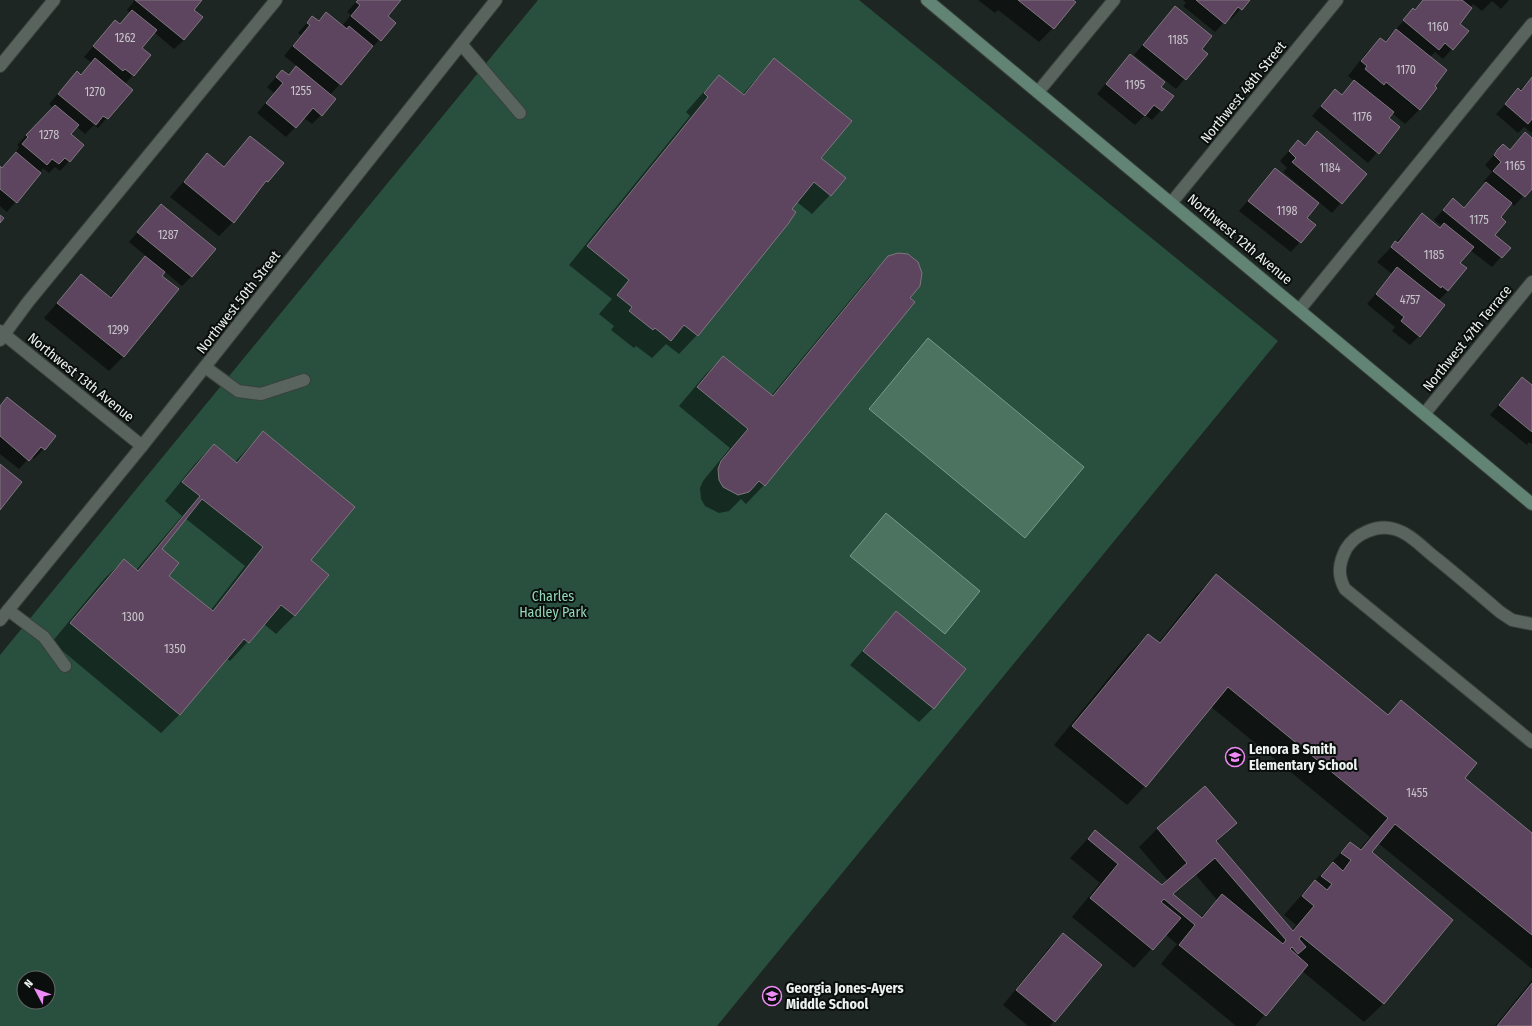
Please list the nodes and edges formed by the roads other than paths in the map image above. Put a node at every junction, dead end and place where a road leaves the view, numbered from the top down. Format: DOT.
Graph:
graph roads {
  1 [pos="54,0"];
  2 [pos="276,0"];
  3 [pos="496,0"];
  4 [pos="927,0"];
  5 [pos="1114,0"];
  6 [pos="1337,0"];
  7 [pos="1532,24"];
  8 [pos="461,44"];
  9 [pos="0,66"];
  10 [pos="1038,92"];
  11 [pos="520,113"];
  12 [pos="1172,202"];
  13 [pos="1532,282"];
  14 [pos="1300,309"];
  15 [pos="2,335"];
  16 [pos="206,367"];
  17 [pos="304,380"];
  18 [pos="1425,413"];
  19 [pos="142,446"];
  20 [pos="1532,504"];
  21 [pos="8,610"];
  22 [pos="0,620"];
  23 [pos="1532,624"];
  24 [pos="65,666"];
  25 [pos="1532,742"];
  1 -- 9 [label="street"];
  2 -- 15 [label="street"];
  3 -- 8 [label="street, Northwest 50th Street"];
  4 -- 10 [label="main road, Northwest 12th Avenue"];
  5 -- 10 [label="street"];
  6 -- 12 [label="street, Northwest 48th Street"];
  7 -- 14 [label="street"];
  8 -- 11 [label="street"];
  8 -- 16 [label="street, Northwest 50th Street"];
  10 -- 12 [label="main road, Northwest 12th Avenue"];
  12 -- 14 [label="main road, Northwest 12th Avenue"];
  13 -- 18 [label="street, Northwest 47th Terrace"];
  14 -- 18 [label="main road, Northwest 12th Avenue"];
  15 -- 19 [label="street, Northwest 13th Avenue"];
  16 -- 17 [label="street"];
  16 -- 19 [label="street, Northwest 50th Street"];
  18 -- 20 [label="main road, Northwest 12th Avenue"];
  19 -- 21 [label="street, Northwest 50th Street"];
  21 -- 22 [label="street, Northwest 50th Street"];
  21 -- 24 [label="street"];
  23 -- 25 [label="street"];
}
